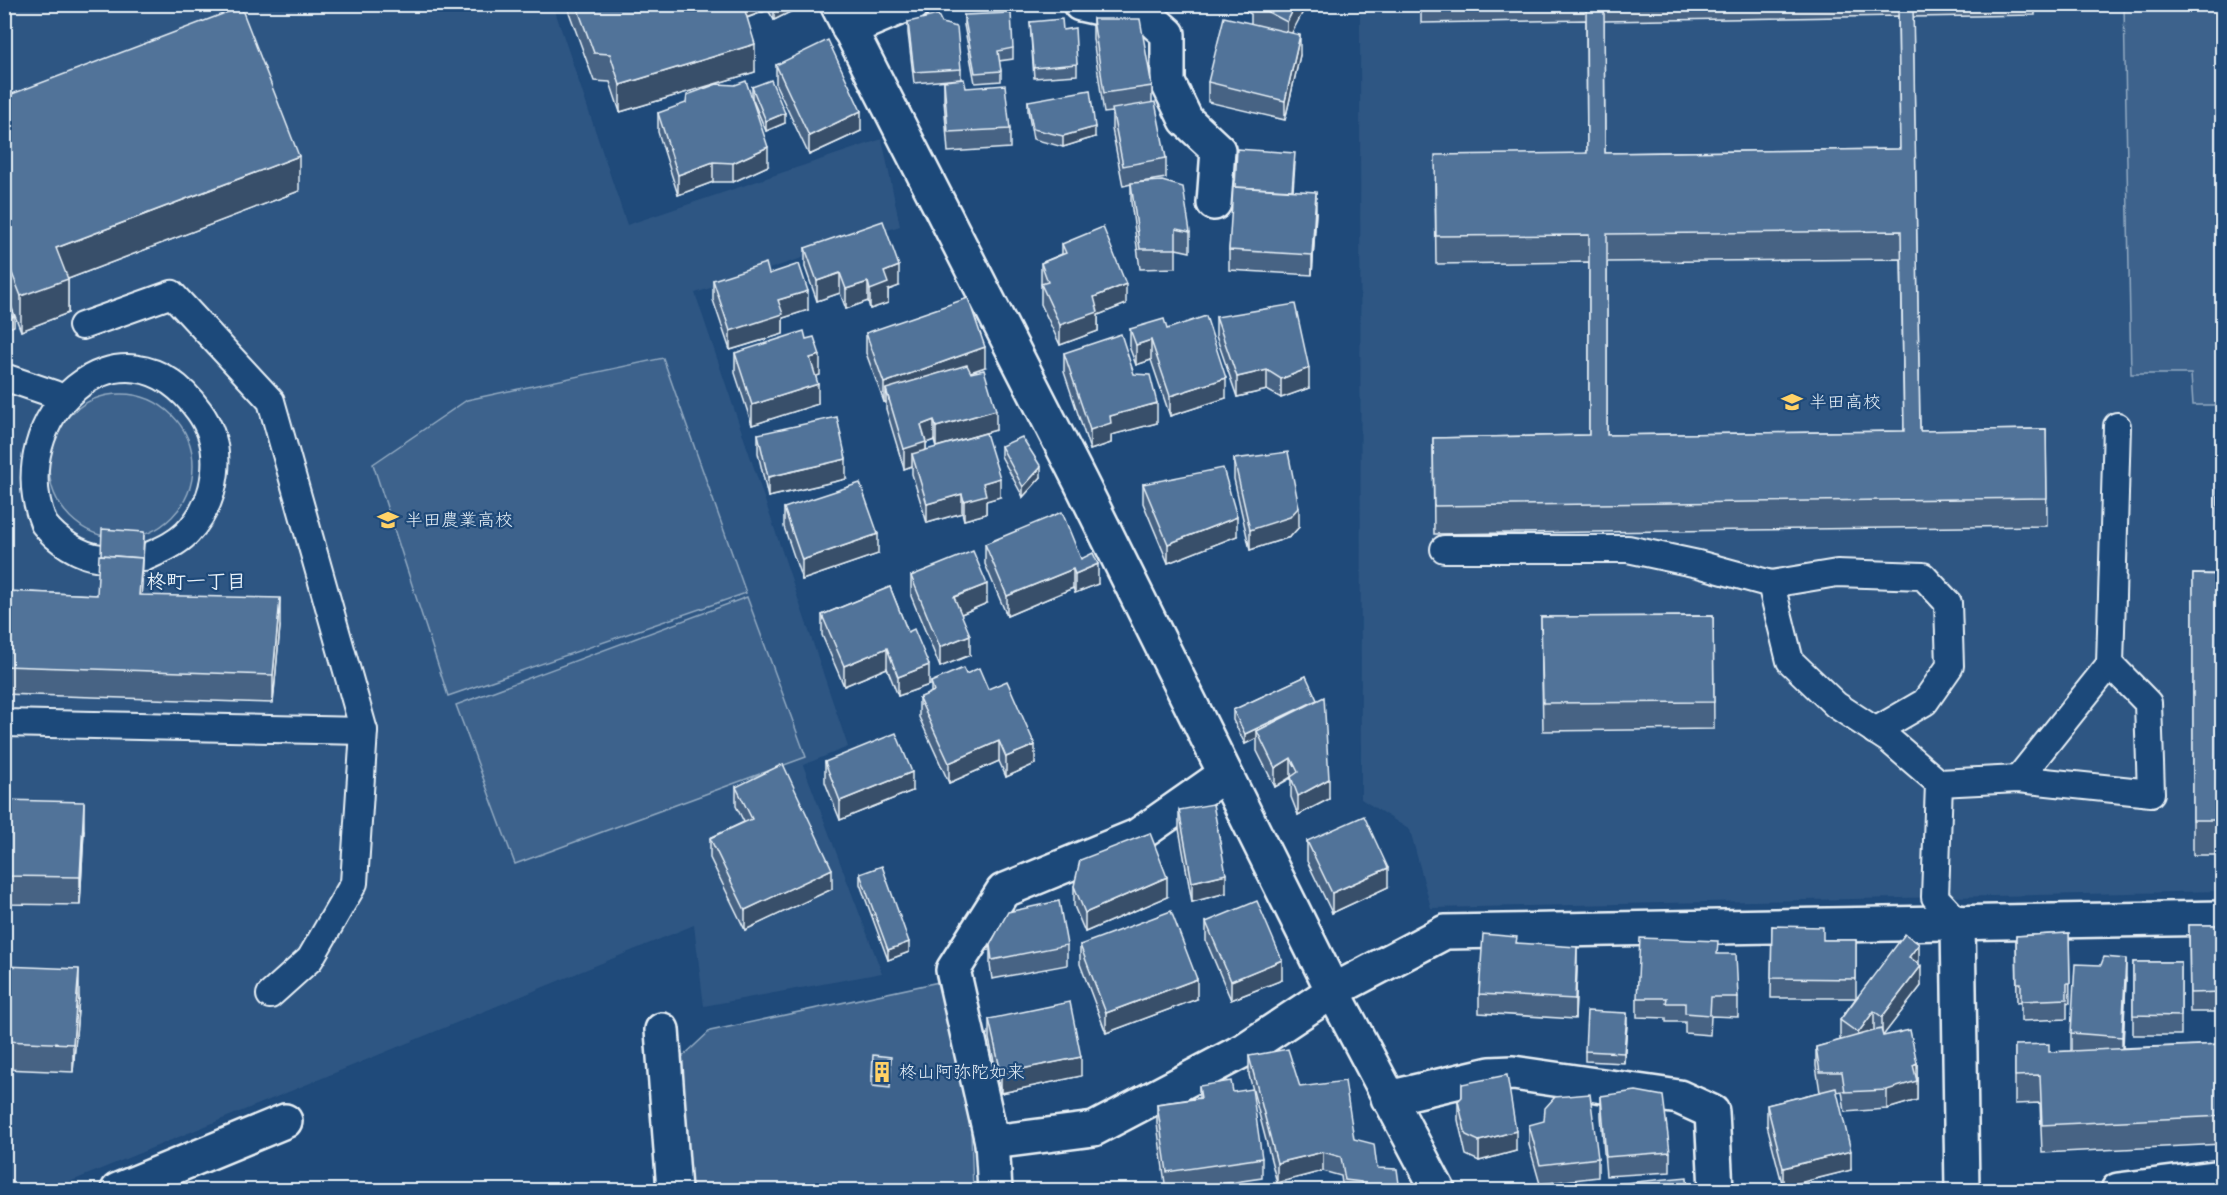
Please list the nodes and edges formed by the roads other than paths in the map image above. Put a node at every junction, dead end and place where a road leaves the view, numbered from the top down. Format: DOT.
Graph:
graph roads {
  1 [pos="913,4"];
  2 [pos="1080,4"];
  3 [pos="1158,12"];
  4 [pos="843,17"];
  5 [pos="1214,203"];
  6 [pos="81,326"];
  7 [pos="4,377"];
  8 [pos="54,394"];
  9 [pos="2116,426"];
  10 [pos="1444,549"];
  11 [pos="101,558"];
  12 [pos="144,558"];
  13 [pos="1771,584"];
  14 [pos="2110,664"];
  15 [pos="4,723"];
  16 [pos="364,731"];
  17 [pos="1875,731"];
  18 [pos="1224,775"];
  19 [pos="2018,779"];
  20 [pos="1939,783"];
  21 [pos="2223,918"];
  22 [pos="1958,922"];
  23 [pos="1333,991"];
  24 [pos="270,994"];
  25 [pos="662,1030"];
  26 [pos="1388,1098"];
  27 [pos="285,1121"];
  28 [pos="992,1142"];
  29 [pos="2223,1177"];
  30 [pos="118,1191"];
  31 [pos="674,1191"];
  32 [pos="995,1191"];
  33 [pos="1438,1191"];
  34 [pos="1716,1191"];
  35 [pos="1962,1191"];
  36 [pos="2118,1191"];
  1 -- 4 [label="street"];
  2 -- 3 [label="street"];
  3 -- 5 [label="street"];
  4 -- 18 [label="street"];
  6 -- 16 [label="lane"];
  7 -- 8 [label="lane"];
  8 -- 11 [label="lane"];
  8 -- 12 [label="lane"];
  9 -- 14 [label="lane"];
  10 -- 13 [label="lane"];
  13 -- 17 [label="lane"];
  13 -- 17 [label="lane"];
  14 -- 19 [label="lane"];
  14 -- 19 [label="lane"];
  15 -- 16 [label="lane"];
  16 -- 24 [label="lane"];
  17 -- 20 [label="lane"];
  18 -- 23 [label="street"];
  18 -- 28 [label="street"];
  19 -- 20 [label="lane"];
  20 -- 22 [label="lane"];
  21 -- 22 [label="street"];
  22 -- 23 [label="street"];
  22 -- 35 [label="street"];
  23 -- 26 [label="street"];
  23 -- 28 [label="street"];
  25 -- 31 [label="street"];
  26 -- 33 [label="street"];
  26 -- 34 [label="street"];
  27 -- 30 [label="street"];
  28 -- 32 [label="street"];
  29 -- 36 [label="street"];
}
